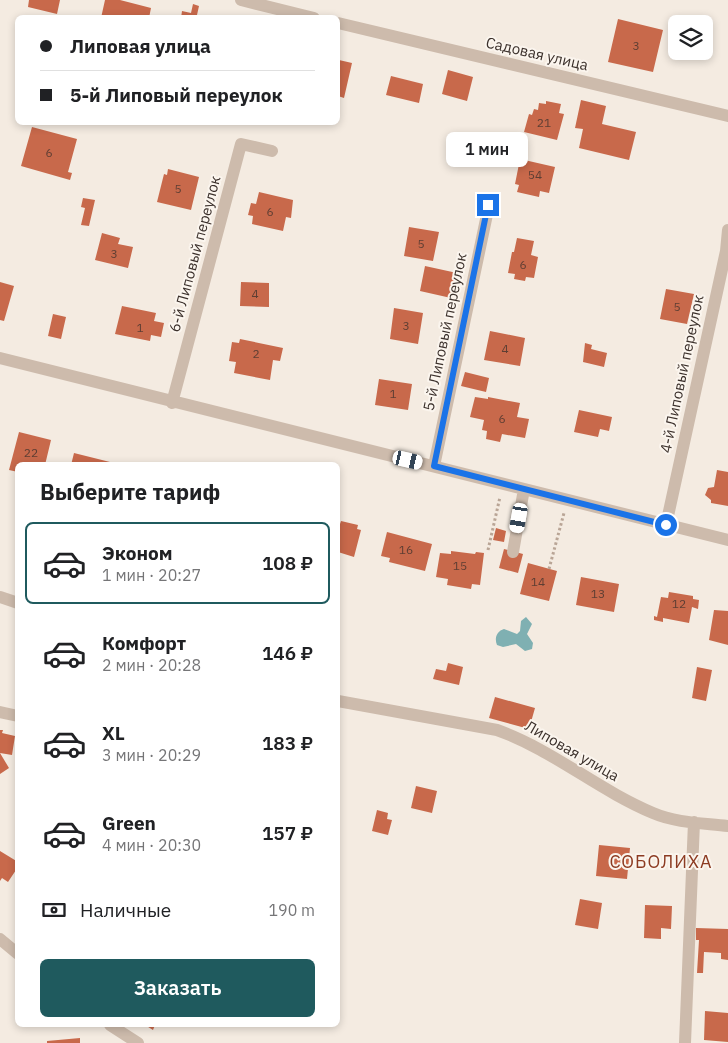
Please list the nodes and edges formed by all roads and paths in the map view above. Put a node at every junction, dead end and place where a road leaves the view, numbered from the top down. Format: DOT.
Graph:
graph roads {
  1 [pos="241,0"];
  2 [pos="302,15"];
  3 [pos="340,23"];
  4 [pos="728,116"];
  5 [pos="272,151"];
  6 [pos="488,205"];
  7 [pos="728,230"];
  8 [pos="0,358"];
  9 [pos="172,403"];
  10 [pos="434,466"];
  11 [pos="503,484"];
  12 [pos="524,489"];
  13 [pos="567,500"];
  14 [pos="666,525"];
  15 [pos="728,540"];
  16 [pos="488,550"];
  17 [pos="513,552"];
  18 [pos="549,569"];
  19 [pos="0,598"];
  20 [pos="15,602"];
  21 [pos="340,701"];
  22 [pos="0,712"];
  23 [pos="15,715"];
  24 [pos="694,822"];
  25 [pos="728,826"];
  26 [pos="0,939"];
  27 [pos="15,952"];
  28 [pos="114,1028"];
  29 [pos="138,1043"];
  30 [pos="685,1043"];
  1 -- 2 [label="street"];
  3 -- 4 [label="street, Садовая улица"];
  5 -- 9 [label="street, 6-й Липовый переулок"];
  6 -- 10 [label="street, 5-й Липовый переулок"];
  7 -- 14 [label="street, 4-й Липовый переулок"];
  8 -- 9 [label="street"];
  9 -- 10 [label="street"];
  10 -- 11 [label="street"];
  11 -- 12 [label="street"];
  11 -- 16 [label="path"];
  12 -- 13 [label="street"];
  12 -- 17 [label="street"];
  13 -- 14 [label="street"];
  13 -- 18 [label="path"];
  14 -- 15 [label="street"];
  19 -- 20 [label="street"];
  21 -- 24 [label="street, Липовая улица"];
  22 -- 23 [label="street"];
  24 -- 25 [label="street, Липовая улица"];
  24 -- 30 [label="street"];
  26 -- 27 [label="street"];
  28 -- 29 [label="street"];
}
